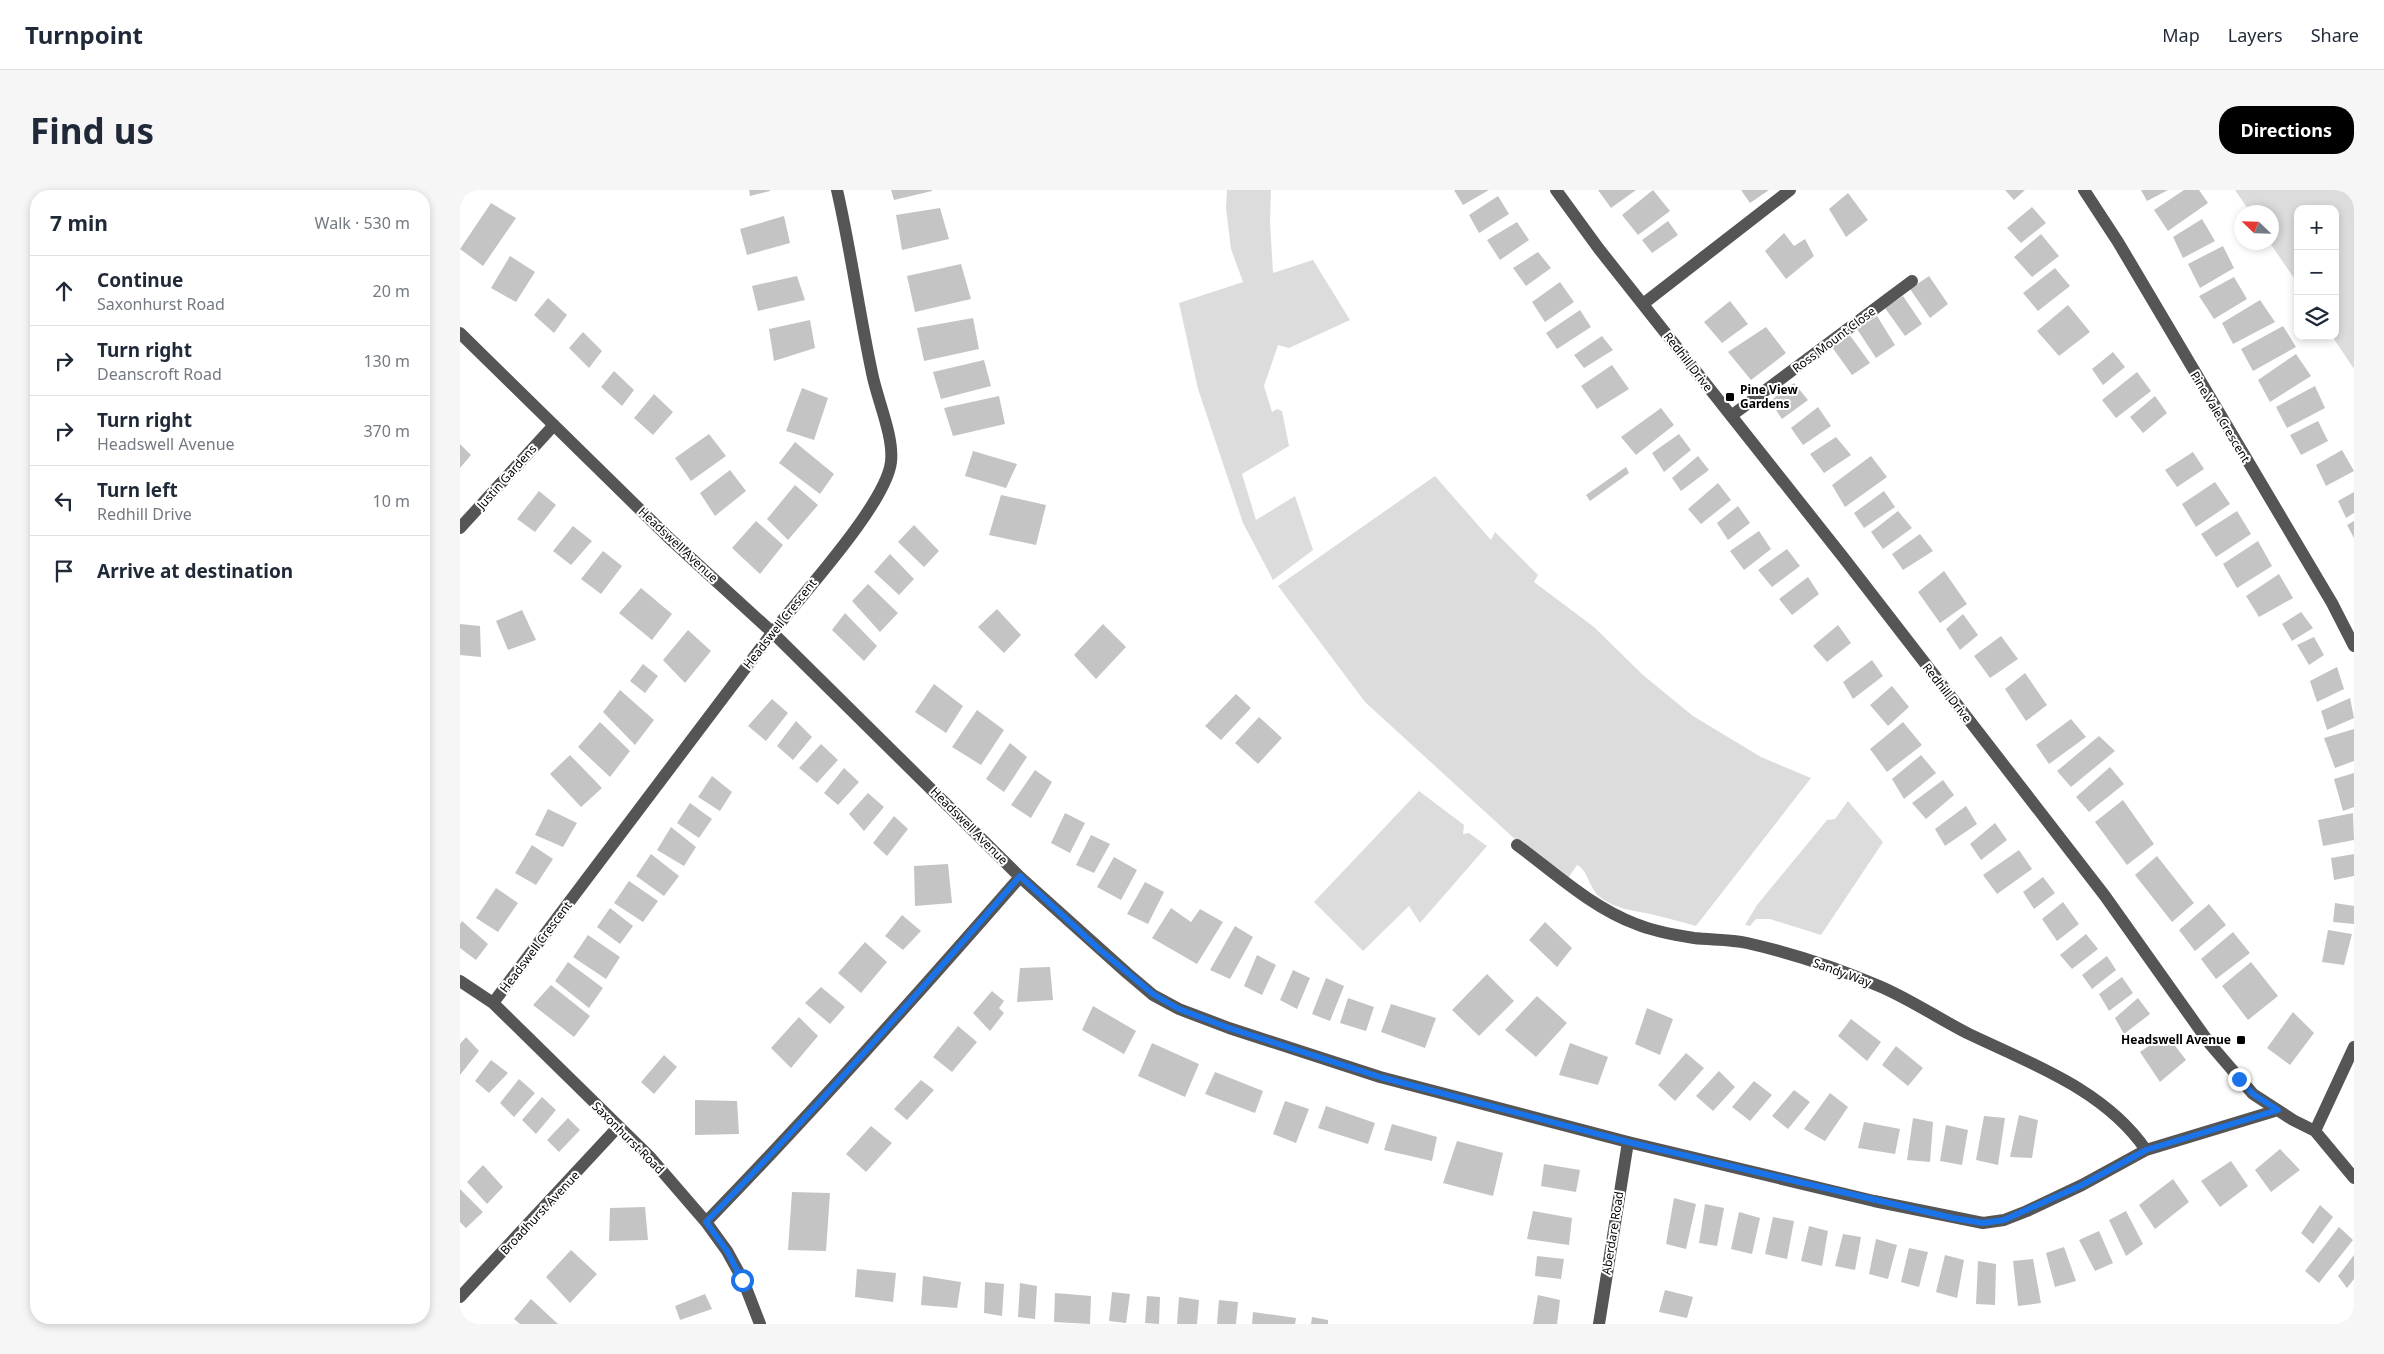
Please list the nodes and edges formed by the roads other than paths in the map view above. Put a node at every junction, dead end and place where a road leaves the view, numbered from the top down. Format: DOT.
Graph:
graph roads {
  1 [pos="837,190"];
  2 [pos="1556,190"];
  3 [pos="1790,190"];
  4 [pos="2084,190"];
  5 [pos="1912,281"];
  6 [pos="1643,304"];
  7 [pos="460,333"];
  8 [pos="1731,416"];
  9 [pos="554,425"];
  10 [pos="460,528"];
  11 [pos="773,632"];
  12 [pos="2354,646"];
  13 [pos="1517,845"];
  14 [pos="1020,876"];
  15 [pos="460,981"];
  16 [pos="493,1003"];
  17 [pos="2354,1047"];
  18 [pos="2278,1110"];
  19 [pos="618,1128"];
  20 [pos="2315,1131"];
  21 [pos="1628,1142"];
  22 [pos="2146,1150"];
  23 [pos="2354,1178"];
  24 [pos="706,1222"];
  25 [pos="460,1297"];
  26 [pos="760,1324"];
  27 [pos="1599,1324"];
  1 -- 11 [label="street, Headswell Crescent"];
  2 -- 6 [label="street, Redhill Drive"];
  3 -- 6 [label="street"];
  4 -- 12 [label="street, Pine Vale Crescent"];
  5 -- 8 [label="street, Ross Mount Close"];
  6 -- 8 [label="street, Redhill Drive"];
  7 -- 9 [label="street, Headswell Avenue"];
  8 -- 18 [label="street, Redhill Drive"];
  9 -- 10 [label="street, Justin Gardens"];
  9 -- 11 [label="street, Headswell Avenue"];
  11 -- 14 [label="street, Headswell Avenue"];
  11 -- 16 [label="street, Headswell Crescent"];
  13 -- 22 [label="street, Sandy Way"];
  14 -- 21 [label="street, Headswell Avenue"];
  14 -- 24 [label="street"];
  15 -- 16 [label="street, Saxonhurst Road"];
  16 -- 19 [label="street, Saxonhurst Road"];
  17 -- 20 [label="street"];
  18 -- 20 [label="street, Redhill Drive"];
  18 -- 22 [label="street, Headswell Avenue"];
  19 -- 24 [label="street, Saxonhurst Road"];
  19 -- 25 [label="street, Broadhurst Avenue"];
  20 -- 23 [label="street, Redhill Drive"];
  21 -- 22 [label="street, Headswell Avenue"];
  21 -- 27 [label="street, Aberdare Road"];
  24 -- 26 [label="street, Saxonhurst Road"];
}
